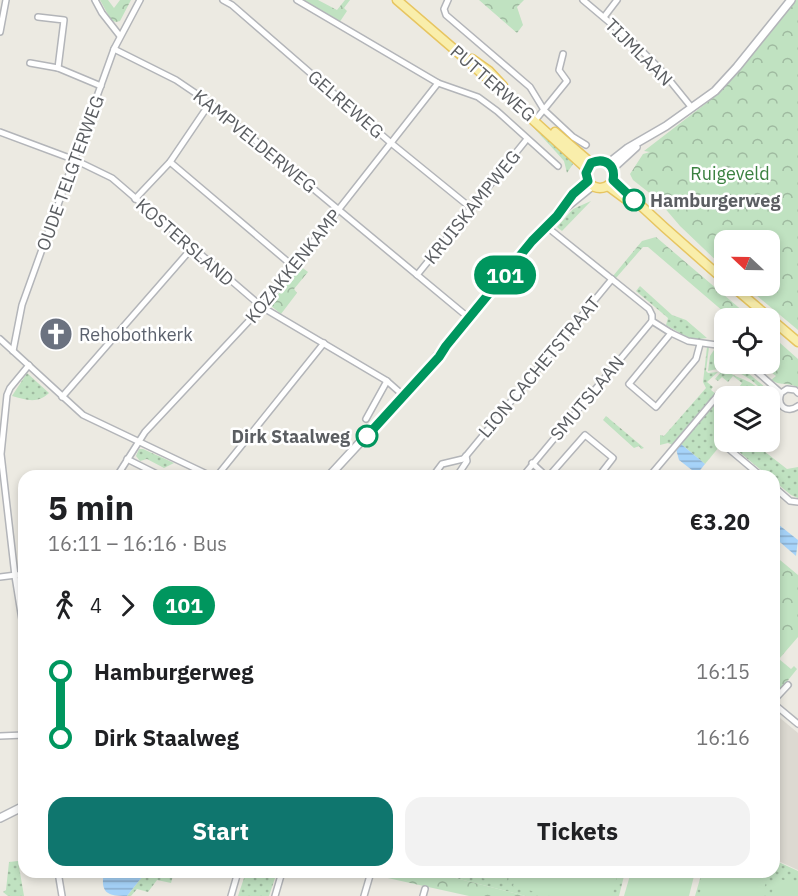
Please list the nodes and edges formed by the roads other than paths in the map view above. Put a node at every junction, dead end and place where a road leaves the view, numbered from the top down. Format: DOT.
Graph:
graph roads {
  1 [pos="6,0"];
  2 [pos="95,0"];
  3 [pos="140,0"];
  4 [pos="223,0"];
  5 [pos="297,0"];
  6 [pos="397,0"];
  7 [pos="402,0"];
  8 [pos="448,0"];
  9 [pos="583,0"];
  10 [pos="617,0"];
  11 [pos="791,0"];
  12 [pos="38,17"];
  13 [pos="604,17"];
  14 [pos="0,32"];
  15 [pos="120,36"];
  16 [pos="114,49"];
  17 [pos="563,54"];
  18 [pos="30,63"];
  19 [pos="58,68"];
  20 [pos="438,83"];
  21 [pos="101,86"];
  22 [pos="210,103"];
  23 [pos="692,108"];
  24 [pos="544,110"];
  25 [pos="537,118"];
  26 [pos="0,132"];
  27 [pos="527,139"];
  28 [pos="391,143"];
  29 [pos="586,145"];
  30 [pos="75,160"];
  31 [pos="170,162"];
  32 [pos="611,165"];
  33 [pos="558,166"];
  34 [pos="589,166"];
  35 [pos="611,183"];
  36 [pos="590,184"];
  37 [pos="135,200"];
  38 [pos="471,208"];
  39 [pos="339,210"];
  40 [pos="547,227"];
  41 [pos="192,248"];
  42 [pos="294,267"];
  43 [pos="714,271"];
  44 [pos="417,275"];
  45 [pos="612,279"];
  46 [pos="744,296"];
  47 [pos="262,307"];
  48 [pos="469,318"];
  49 [pos="652,321"];
  50 [pos="671,333"];
  51 [pos="0,339"];
  52 [pos="798,342"];
  53 [pos="324,344"];
  54 [pos="700,344"];
  55 [pos="714,345"];
  56 [pos="14,351"];
  57 [pos="29,365"];
  58 [pos="759,374"];
  59 [pos="387,381"];
  60 [pos="781,393"];
  61 [pos="798,393"];
  62 [pos="404,396"];
  63 [pos="62,397"];
  64 [pos="714,400"];
  65 [pos="798,406"];
  66 [pos="366,419"];
  67 [pos="139,441"];
  68 [pos="732,452"];
  69 [pos="466,456"];
  70 [pos="128,459"];
  71 [pos="532,463"];
  72 [pos="121,470"];
  73 [pos="149,470"];
  74 [pos="199,470"];
  75 [pos="222,470"];
  76 [pos="335,470"];
  77 [pos="438,470"];
  78 [pos="461,470"];
  79 [pos="527,470"];
  80 [pos="540,470"];
  81 [pos="553,470"];
  82 [pos="604,470"];
  83 [pos="655,470"];
  84 [pos="754,470"];
  85 [pos="780,492"];
  86 [pos="798,502"];
  87 [pos="18,575"];
  88 [pos="15,576"];
  89 [pos="0,577"];
  90 [pos="18,595"];
  91 [pos="788,685"];
  92 [pos="780,695"];
  93 [pos="780,708"];
  94 [pos="798,724"];
  95 [pos="18,735"];
  96 [pos="0,736"];
  97 [pos="18,810"];
  98 [pos="0,818"];
  99 [pos="59,878"];
  100 [pos="236,878"];
  101 [pos="280,878"];
  102 [pos="369,878"];
  103 [pos="425,889"];
  104 [pos="62,896"];
  105 [pos="231,896"];
  106 [pos="274,896"];
  107 [pos="364,896"];
  108 [pos="423,896"];
  1 -- 14 [label="street"];
  2 -- 15 [label="street"];
  3 -- 15 [label="street, OUDE TELGTERWEG"];
  4 -- 28 [label="street, GELREWEG"];
  5 -- 20 [label="street"];
  6 -- 34 [label="main road, PUTTERWEG"];
  7 -- 25 [label="main road, PUTTERWEG"];
  8 -- 24 [label="street"];
  9 -- 13 [label="street, TIJMLAAN"];
  10 -- 13 [label="street"];
  11 -- 23 [label="street"];
  12 -- 19 [label="street"];
  13 -- 23 [label="street, TIJMLAAN"];
  15 -- 16 [label="street, OUDE TELGTERWEG"];
  16 -- 21 [label="street, OUDE TELGTERWEG"];
  16 -- 22 [label="street, KAMPVELDERWEG"];
  17 -- 24 [label="street"];
  18 -- 19 [label="street"];
  19 -- 21 [label="street"];
  20 -- 27 [label="street"];
  20 -- 28 [label="street, KOZAKKENKAMP"];
  21 -- 30 [label="street, OUDE TELGTERWEG"];
  22 -- 31 [label="street"];
  22 -- 39 [label="street, KAMPVELDERWEG"];
  23 -- 32 [label="street"];
  24 -- 25 [label="street"];
  24 -- 29 [label="street"];
  25 -- 34 [label="main road, PUTTERWEG"];
  26 -- 30 [label="street, KOSTERSLAND"];
  27 -- 33 [label="street"];
  27 -- 38 [label="street, KRUISKAMPWEG"];
  28 -- 38 [label="street, GELREWEG"];
  28 -- 39 [label="street, KOZAKKENKAMP"];
  30 -- 37 [label="street, KOSTERSLAND"];
  30 -- 56 [label="street, OUDE TELGTERWEG"];
  31 -- 37 [label="street"];
  31 -- 42 [label="street"];
  32 -- 34 [label="main road"];
  32 -- 35 [label="main road"];
  34 -- 36 [label="main road"];
  35 -- 36 [label="main road"];
  35 -- 43 [label="main road"];
  36 -- 40 [label="street"];
  37 -- 41 [label="street, KOSTERSLAND"];
  38 -- 44 [label="street, KRUISKAMPWEG"];
  39 -- 42 [label="street, KOZAKKENKAMP"];
  39 -- 44 [label="street, KAMPVELDERWEG"];
  40 -- 45 [label="street"];
  40 -- 48 [label="street"];
  41 -- 47 [label="street, KOSTERSLAND"];
  41 -- 63 [label="street"];
  42 -- 47 [label="street, KOZAKKENKAMP"];
  44 -- 48 [label="street, KAMPVELDERWEG"];
  45 -- 49 [label="street"];
  45 -- 69 [label="street, LION CACHETSTRAAT"];
  46 -- 52 [label="main road"];
  47 -- 53 [label="street, KOSTERSLAND"];
  47 -- 67 [label="street, KOZAKKENKAMP"];
  48 -- 62 [label="street"];
  49 -- 50 [label="street"];
  49 -- 71 [label="street, SMUTSLAAN"];
  50 -- 54 [label="street"];
  50 -- 54 [label="street, SMUTSLAAN"];
  51 -- 56 [label="street"];
  53 -- 59 [label="street, KOSTERSLAND"];
  53 -- 75 [label="street"];
  54 -- 55 [label="street"];
  56 -- 57 [label="street"];
  57 -- 63 [label="street"];
  57 -- 88 [label="street"];
  58 -- 60 [label="street"];
  59 -- 62 [label="street, KOSTERSLAND"];
  59 -- 66 [label="street"];
  60 -- 61 [label="street"];
  60 -- 65 [label="street"];
  62 -- 76 [label="street"];
  63 -- 67 [label="street"];
  64 -- 83 [label="street"];
  67 -- 70 [label="street, KOZAKKENKAMP"];
  67 -- 74 [label="street"];
  68 -- 84 [label="street"];
  69 -- 77 [label="street, LION CACHETSTRAAT"];
  69 -- 78 [label="street, LION CACHETSTRAAT"];
  70 -- 72 [label="street, KOZAKKENKAMP"];
  70 -- 73 [label="street"];
  71 -- 79 [label="street, SMUTSLAAN"];
  71 -- 80 [label="street"];
  81 -- 82 [label="street"];
  85 -- 86 [label="street"];
  87 -- 88 [label="street"];
  88 -- 89 [label="street"];
  88 -- 90 [label="street"];
  91 -- 92 [label="street"];
  93 -- 94 [label="street"];
  95 -- 96 [label="street"];
  97 -- 98 [label="street"];
  99 -- 104 [label="street"];
  100 -- 105 [label="street"];
  101 -- 106 [label="street"];
  102 -- 107 [label="street"];
  103 -- 108 [label="street"];
}
